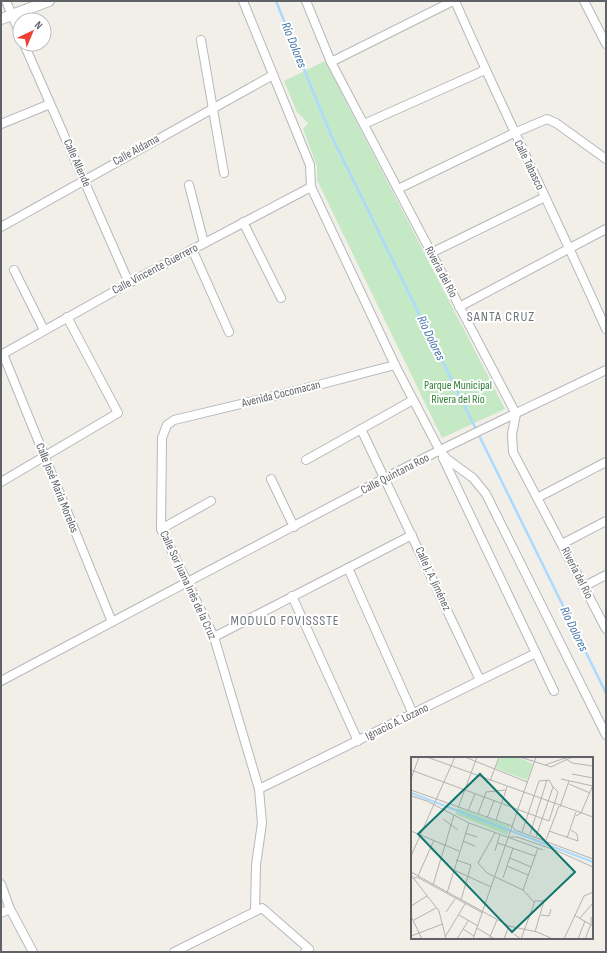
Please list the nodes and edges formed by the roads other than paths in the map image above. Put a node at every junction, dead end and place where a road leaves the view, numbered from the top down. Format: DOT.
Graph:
graph roads {
  1 [pos="6,1"];
  2 [pos="49,1"];
  3 [pos="243,1"];
  4 [pos="306,1"];
  5 [pos="454,1"];
  6 [pos="584,1"];
  7 [pos="20,12"];
  8 [pos="12,15"];
  9 [pos="1,20"];
  10 [pos="201,40"];
  11 [pos="606,44"];
  12 [pos="27,52"];
  13 [pos="331,62"];
  14 [pos="485,70"];
  15 [pos="273,75"];
  16 [pos="50,104"];
  17 [pos="212,108"];
  18 [pos="1,124"];
  19 [pos="364,124"];
  20 [pos="514,133"];
  21 [pos="606,159"];
  22 [pos="224,173"];
  23 [pos="84,180"];
  24 [pos="188,185"];
  25 [pos="311,187"];
  26 [pos="398,189"];
  27 [pos="545,197"];
  28 [pos="243,222"];
  29 [pos="1,227"];
  30 [pos="606,229"];
  31 [pos="204,242"];
  32 [pos="569,247"];
  33 [pos="192,248"];
  34 [pos="431,253"];
  35 [pos="14,270"];
  36 [pos="129,283"];
  37 [pos="281,298"];
  38 [pos="460,307"];
  39 [pos="67,317"];
  40 [pos="606,329"];
  41 [pos="44,330"];
  42 [pos="229,332"];
  43 [pos="2,355"];
  44 [pos="395,365"];
  45 [pos="606,370"];
  46 [pos="413,400"];
  47 [pos="516,414"];
  48 [pos="167,425"];
  49 [pos="361,429"];
  50 [pos="440,451"];
  51 [pos="44,457"];
  52 [pos="306,460"];
  53 [pos="606,462"];
  54 [pos="386,478"];
  55 [pos="271,479"];
  56 [pos="1,482"];
  57 [pos="537,498"];
  58 [pos="211,501"];
  59 [pos="606,521"];
  60 [pos="294,527"];
  61 [pos="161,529"];
  62 [pos="412,535"];
  63 [pos="562,544"];
  64 [pos="348,568"];
  65 [pos="606,575"];
  66 [pos="186,582"];
  67 [pos="584,586"];
  68 [pos="292,596"];
  69 [pos="112,622"];
  70 [pos="606,629"];
  71 [pos="214,637"];
  72 [pos="536,653"];
  73 [pos="480,680"];
  74 [pos="1,681"];
  75 [pos="554,691"];
  76 [pos="413,714"];
  77 [pos="606,734"];
  78 [pos="358,741"];
  79 [pos="259,789"];
  80 [pos="1,884"];
  81 [pos="10,909"];
  82 [pos="259,909"];
  83 [pos="1,913"];
  84 [pos="307,950"];
  85 [pos="30,951"];
  86 [pos="174,952"];
  1 -- 8 [label="street"];
  2 -- 7 [label="street"];
  3 -- 15 [label="street"];
  4 -- 13 [label="street, Riveria del Río"];
  5 -- 13 [label="street"];
  5 -- 14 [label="street, Calle Tabasco"];
  6 -- 11 [label="street"];
  8 -- 9 [label="street"];
  10 -- 17 [label="street"];
  12 -- 16 [label="street, Calle Allende"];
  13 -- 19 [label="street, Riveria del Río"];
  14 -- 19 [label="street"];
  14 -- 20 [label="street, Calle Tabasco"];
  15 -- 17 [label="street, Calle Aldama"];
  15 -- 25 [label="street"];
  16 -- 18 [label="street"];
  16 -- 23 [label="street, Calle Allende"];
  17 -- 22 [label="street"];
  17 -- 23 [label="street, Calle Aldama"];
  19 -- 26 [label="street, Riveria del Río"];
  20 -- 21 [label="street"];
  20 -- 26 [label="street"];
  20 -- 27 [label="street, Calle Tabasco"];
  23 -- 29 [label="street, Calle Aldama"];
  23 -- 36 [label="street, Calle Allende"];
  24 -- 31 [label="street"];
  25 -- 28 [label="street, Calle Vincente Guerrero"];
  25 -- 44 [label="street"];
  26 -- 34 [label="street, Riveria del Río"];
  27 -- 32 [label="street, Calle Tabasco"];
  27 -- 34 [label="street"];
  28 -- 31 [label="street, Calle Vincente Guerrero"];
  28 -- 37 [label="street"];
  30 -- 32 [label="street"];
  31 -- 33 [label="street, Calle Vincente Guerrero"];
  32 -- 38 [label="street"];
  32 -- 40 [label="street, Calle Tabasco"];
  33 -- 36 [label="street, Calle Vincente Guerrero"];
  33 -- 42 [label="street"];
  34 -- 38 [label="street, Riveria del Río"];
  35 -- 41 [label="street"];
  36 -- 39 [label="street, Calle Vincente Guerrero"];
  38 -- 47 [label="street, Riveria del Río"];
  39 -- 41 [label="street, Calle Vincente Guerrero"];
  39 -- 51 [label="street"];
  41 -- 43 [label="street, Calle Vincente Guerrero"];
  43 -- 51 [label="street, Calle José María Morelos"];
  44 -- 46 [label="street"];
  44 -- 48 [label="street, Avenida Cocomacan"];
  45 -- 47 [label="street, Calle Quintana Roo"];
  46 -- 49 [label="street"];
  46 -- 50 [label="street"];
  47 -- 50 [label="street, Calle Quintana Roo"];
  47 -- 57 [label="street, Riveria del Río"];
  48 -- 61 [label="street, Calle Sor Juana Inés de la Cruz"];
  49 -- 52 [label="street"];
  49 -- 54 [label="street, Calle J. A. Jiménez"];
  50 -- 54 [label="street, Calle Quintana Roo"];
  50 -- 72 [label="street"];
  50 -- 77 [label="street"];
  51 -- 56 [label="street"];
  51 -- 69 [label="street, Calle José María Morelos"];
  53 -- 57 [label="street"];
  54 -- 60 [label="street, Calle Quintana Roo"];
  54 -- 62 [label="street, Calle J. A. Jiménez"];
  55 -- 60 [label="street"];
  57 -- 63 [label="street, Riveria del Río"];
  58 -- 61 [label="street"];
  59 -- 63 [label="street"];
  60 -- 66 [label="street, Calle Quintana Roo"];
  61 -- 66 [label="street, Calle Sor Juana Inés de la Cruz"];
  62 -- 64 [label="street"];
  62 -- 73 [label="street, Calle J. A. Jiménez"];
  63 -- 67 [label="street, Riveria del Río"];
  64 -- 68 [label="street"];
  64 -- 76 [label="street"];
  65 -- 67 [label="street"];
  66 -- 69 [label="street, Calle Quintana Roo"];
  66 -- 71 [label="street, Calle Sor Juana Inés de la Cruz"];
  67 -- 70 [label="street, Riveria del Río"];
  68 -- 71 [label="street"];
  68 -- 78 [label="street"];
  69 -- 74 [label="street, Calle Quintana Roo"];
  71 -- 79 [label="street, Calle Sor Juana Inés de la Cruz"];
  72 -- 73 [label="street, Ignacio A. Lozano"];
  72 -- 75 [label="street"];
  73 -- 76 [label="street, Ignacio A. Lozano"];
  76 -- 78 [label="street, Ignacio A. Lozano"];
  78 -- 79 [label="street, Ignacio A. Lozano"];
  79 -- 82 [label="street, Calle Sor Juana Inés de la Cruz"];
  80 -- 81 [label="street"];
  81 -- 83 [label="street"];
  81 -- 85 [label="street"];
  82 -- 84 [label="street"];
  82 -- 86 [label="street"];
}
